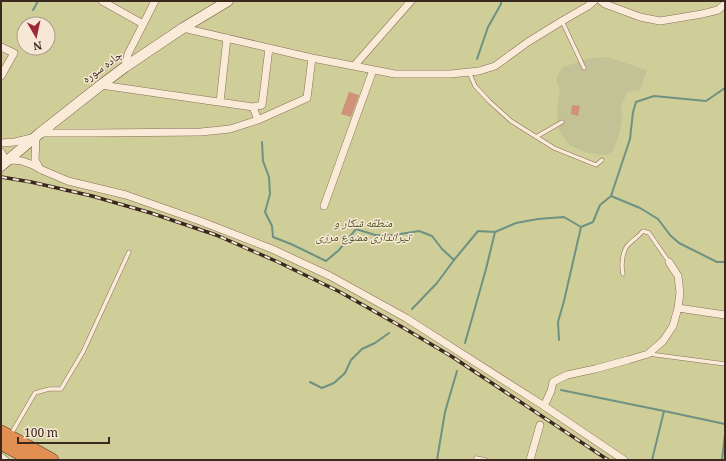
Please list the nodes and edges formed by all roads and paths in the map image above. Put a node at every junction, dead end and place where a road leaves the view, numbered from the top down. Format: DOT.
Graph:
graph roads {
  1 [pos="102,1"];
  2 [pos="155,1"];
  3 [pos="228,1"];
  4 [pos="594,1"];
  5 [pos="601,1"];
  6 [pos="407,3"];
  7 [pos="725,4"];
  8 [pos="562,21"];
  9 [pos="143,24"];
  10 [pos="183,28"];
  11 [pos="227,38"];
  12 [pos="1,47"];
  13 [pos="269,48"];
  14 [pos="312,58"];
  15 [pos="354,66"];
  16 [pos="125,67"];
  17 [pos="584,68"];
  18 [pos="373,70"];
  19 [pos="469,72"];
  20 [pos="1,76"];
  21 [pos="101,85"];
  22 [pos="220,102"];
  23 [pos="253,107"];
  24 [pos="258,120"];
  25 [pos="562,122"];
  26 [pos="38,135"];
  27 [pos="536,136"];
  28 [pos="1,143"];
  29 [pos="1,152"];
  30 [pos="602,160"];
  31 [pos="3,163"];
  32 [pos="42,170"];
  33 [pos="324,206"];
  34 [pos="129,252"];
  35 [pos="669,262"];
  36 [pos="623,274"];
  37 [pos="678,308"];
  38 [pos="725,315"];
  39 [pos="648,354"];
  40 [pos="725,364"];
  41 [pos="544,406"];
  42 [pos="540,425"];
  43 [pos="4,437"];
  44 [pos="1,458"];
  45 [pos="476,458"];
  46 [pos="5,460"];
  47 [pos="32,460"];
  48 [pos="52,460"];
  49 [pos="486,460"];
  50 [pos="530,460"];
  51 [pos="624,460"];
  1 -- 9 [label="street"];
  2 -- 9 [label="street"];
  3 -- 10 [label="main road, جاده سوره"];
  4 -- 8 [label="street"];
  5 -- 7 [label="street"];
  6 -- 15 [label="street"];
  8 -- 17 [label="lane"];
  8 -- 19 [label="street"];
  9 -- 16 [label="street"];
  10 -- 11 [label="street"];
  10 -- 16 [label="main road, جاده سوره"];
  11 -- 13 [label="street"];
  11 -- 22 [label="street"];
  12 -- 20 [label="street"];
  13 -- 14 [label="street"];
  13 -- 23 [label="street"];
  14 -- 15 [label="street"];
  14 -- 24 [label="street"];
  15 -- 18 [label="street"];
  16 -- 21 [label="main road, جاده سوره"];
  18 -- 19 [label="street"];
  18 -- 33 [label="street"];
  19 -- 27 [label="lane"];
  21 -- 22 [label="street"];
  21 -- 26 [label="main road, جاده سوره"];
  22 -- 23 [label="street"];
  23 -- 24 [label="street"];
  24 -- 26 [label="street"];
  25 -- 27 [label="lane"];
  26 -- 28 [label="street"];
  26 -- 31 [label="main road, جاده سوره"];
  26 -- 32 [label="street"];
  27 -- 30 [label="lane"];
  29 -- 31 [label="street"];
  31 -- 32 [label="street"];
  32 -- 41 [label="street"];
  34 -- 43 [label="lane"];
  35 -- 36 [label="lane"];
  35 -- 37 [label="street"];
  37 -- 38 [label="street"];
  37 -- 39 [label="street"];
  39 -- 40 [label="lane"];
  39 -- 41 [label="street"];
  41 -- 51 [label="street"];
  42 -- 50 [label="street"];
  43 -- 47 [label="highway"];
  43 -- 48 [label="highway"];
  44 -- 46 [label="street"];
  45 -- 49 [label="lane"];
}
